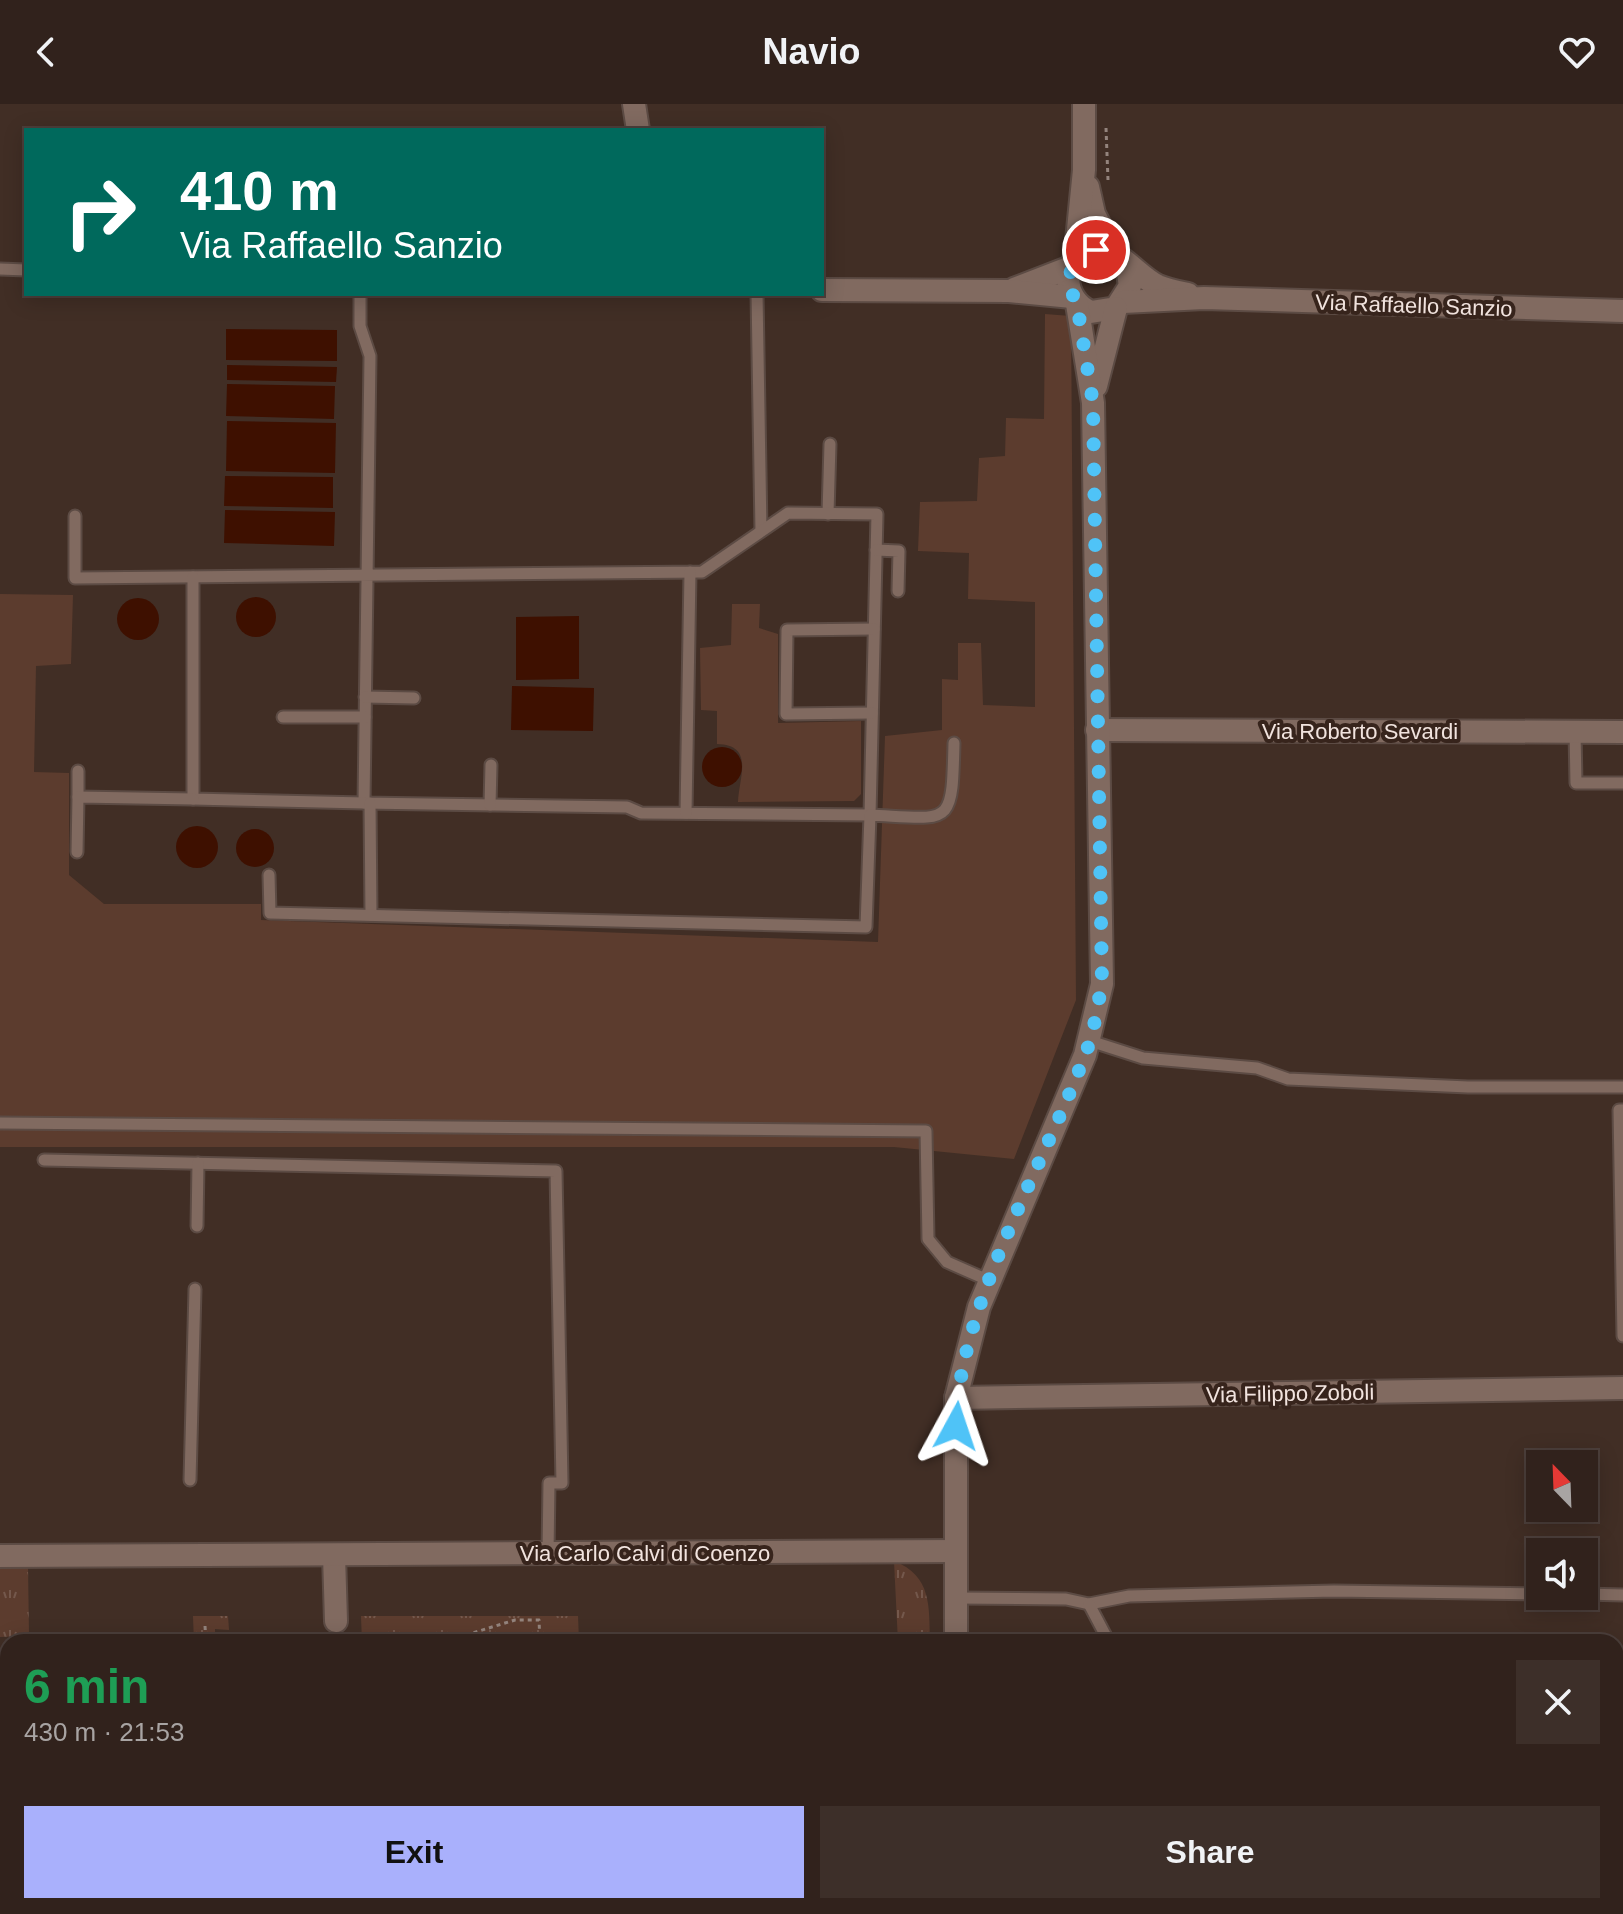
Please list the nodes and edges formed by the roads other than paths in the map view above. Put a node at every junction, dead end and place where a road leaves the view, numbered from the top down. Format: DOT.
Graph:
graph roads {
  1 [pos="634,104"];
  2 [pos="1084,104"];
  3 [pos="638,128"];
  4 [pos="1084,170"];
  5 [pos="1121,260"];
  6 [pos="1073,264"];
  7 [pos="0,269"];
  8 [pos="24,270"];
  9 [pos="824,290"];
  10 [pos="1009,291"];
  11 [pos="360,296"];
  12 [pos="757,296"];
  13 [pos="1204,298"];
  14 [pos="1074,300"];
  15 [pos="1120,305"];
  16 [pos="1623,311"];
  17 [pos="1093,403"];
  18 [pos="830,444"];
  19 [pos="828,514"];
  20 [pos="75,516"];
  21 [pos="761,531"];
  22 [pos="876,550"];
  23 [pos="690,572"];
  24 [pos="367,575"];
  25 [pos="193,577"];
  26 [pos="898,591"];
  27 [pos="874,629"];
  28 [pos="365,697"];
  29 [pos="414,698"];
  30 [pos="872,713"];
  31 [pos="283,717"];
  32 [pos="365,717"];
  33 [pos="1097,730"];
  34 [pos="1575,732"];
  35 [pos="1623,732"];
  36 [pos="954,743"];
  37 [pos="491,765"];
  38 [pos="78,771"];
  39 [pos="1623,783"];
  40 [pos="78,797"];
  41 [pos="193,799"];
  42 [pos="367,803"];
  43 [pos="490,805"];
  44 [pos="686,813"];
  45 [pos="870,815"];
  46 [pos="77,852"];
  47 [pos="269,875"];
  48 [pos="371,915"];
  49 [pos="1090,1041"];
  50 [pos="1623,1087"];
  51 [pos="1623,1110"];
  52 [pos="0,1123"];
  53 [pos="44,1160"];
  54 [pos="198,1163"];
  55 [pos="197,1226"];
  56 [pos="990,1281"];
  57 [pos="195,1289"];
  58 [pos="1623,1336"];
  59 [pos="1623,1388"];
  60 [pos="956,1398"];
  61 [pos="190,1480"];
  62 [pos="956,1551"];
  63 [pos="548,1554"];
  64 [pos="334,1555"];
  65 [pos="0,1556"];
  66 [pos="1526,1594"];
  67 [pos="1598,1594"];
  68 [pos="1623,1595"];
  69 [pos="956,1598"];
  70 [pos="1089,1604"];
  71 [pos="336,1621"];
  72 [pos="956,1634"];
  73 [pos="1105,1634"];
  1 -- 3 [label="street"];
  2 -- 4 [label="street"];
  4 -- 5 [label="street"];
  4 -- 6 [label="street"];
  5 -- 6 [label="street"];
  5 -- 13 [label="street, Via Raffaello Sanzio"];
  5 -- 15 [label="street"];
  6 -- 10 [label="street"];
  6 -- 14 [label="street"];
  7 -- 8 [label="lane"];
  9 -- 10 [label="street, Via Raffaello Sanzio"];
  10 -- 14 [label="street, Via Raffaello Sanzio"];
  11 -- 24 [label="lane"];
  12 -- 21 [label="lane"];
  13 -- 15 [label="street, Via Raffaello Sanzio"];
  13 -- 16 [label="street, Via Raffaello Sanzio"];
  14 -- 15 [label="street, Via Raffaello Sanzio"];
  14 -- 17 [label="street"];
  15 -- 17 [label="street"];
  17 -- 33 [label="street"];
  18 -- 19 [label="lane"];
  19 -- 21 [label="lane"];
  19 -- 22 [label="lane"];
  20 -- 25 [label="lane"];
  21 -- 23 [label="lane"];
  22 -- 26 [label="lane"];
  22 -- 27 [label="lane"];
  23 -- 24 [label="lane"];
  23 -- 44 [label="lane"];
  24 -- 25 [label="lane"];
  24 -- 28 [label="lane"];
  25 -- 41 [label="lane"];
  27 -- 30 [label="lane"];
  27 -- 30 [label="lane"];
  28 -- 29 [label="lane"];
  28 -- 32 [label="lane"];
  30 -- 45 [label="lane"];
  31 -- 32 [label="lane"];
  32 -- 42 [label="lane"];
  33 -- 34 [label="street, Via Roberto Sevardi"];
  33 -- 49 [label="street"];
  34 -- 35 [label="street, Via Roberto Sevardi"];
  34 -- 39 [label="lane"];
  36 -- 45 [label="lane"];
  37 -- 43 [label="lane"];
  38 -- 40 [label="lane"];
  40 -- 41 [label="lane"];
  40 -- 46 [label="lane"];
  41 -- 42 [label="lane"];
  42 -- 43 [label="lane"];
  42 -- 48 [label="lane"];
  43 -- 44 [label="lane"];
  44 -- 45 [label="lane"];
  45 -- 48 [label="lane"];
  47 -- 48 [label="lane"];
  49 -- 50 [label="lane"];
  49 -- 56 [label="street"];
  51 -- 58 [label="lane"];
  52 -- 56 [label="lane"];
  53 -- 54 [label="lane"];
  54 -- 55 [label="lane"];
  54 -- 63 [label="lane"];
  56 -- 60 [label="street"];
  57 -- 61 [label="lane"];
  59 -- 60 [label="street, Via Filippo Zoboli"];
  60 -- 62 [label="street"];
  62 -- 63 [label="street, Via Carlo Calvi di Coenzo"];
  62 -- 69 [label="street"];
  63 -- 64 [label="street, Via Carlo Calvi di Coenzo"];
  64 -- 65 [label="street, Via Carlo Calvi di Coenzo"];
  64 -- 71 [label="street"];
  66 -- 70 [label="lane"];
  67 -- 68 [label="lane"];
  69 -- 70 [label="lane"];
  69 -- 72 [label="street"];
  70 -- 73 [label="lane"];
}
